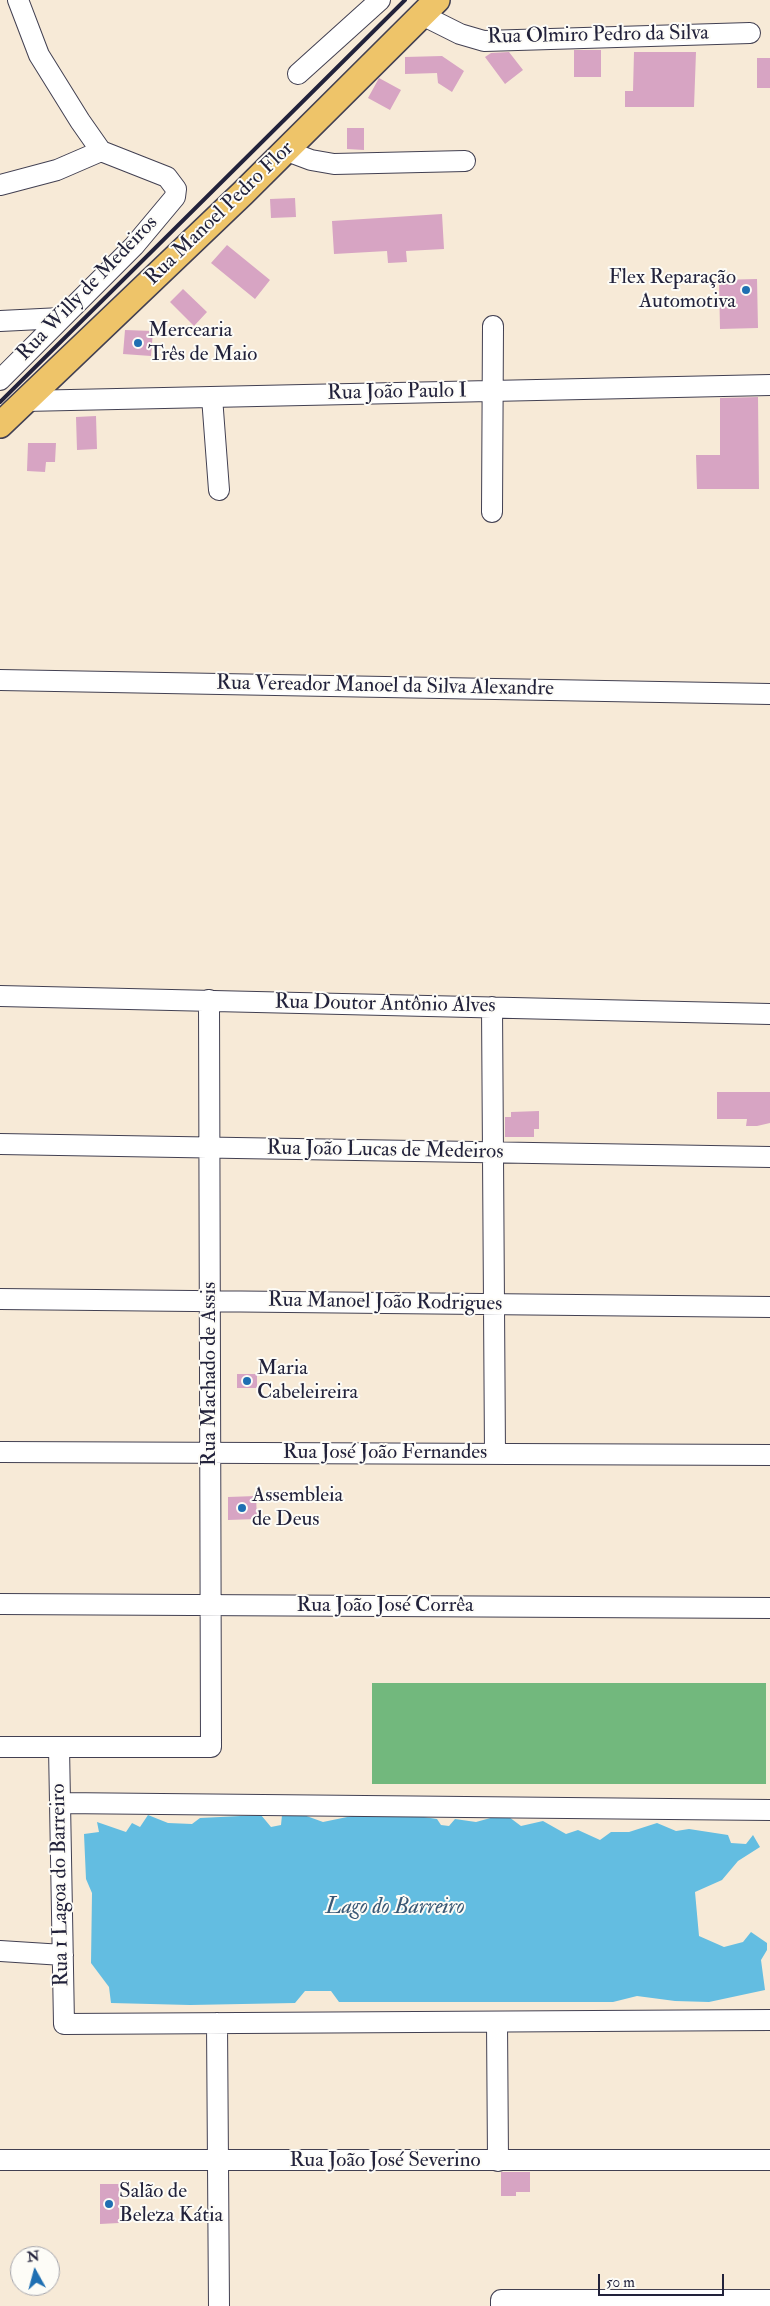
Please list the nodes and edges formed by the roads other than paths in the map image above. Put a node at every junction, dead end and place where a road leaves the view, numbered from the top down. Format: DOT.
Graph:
graph roads {
  1 [pos="18,0"];
  2 [pos="380,0"];
  3 [pos="429,7"];
  4 [pos="750,34"];
  5 [pos="298,74"];
  6 [pos="101,151"];
  7 [pos="286,151"];
  8 [pos="465,161"];
  9 [pos="0,186"];
  10 [pos="61,318"];
  11 [pos="0,321"];
  12 [pos="494,326"];
  13 [pos="0,380"];
  14 [pos="770,385"];
  15 [pos="493,390"];
  16 [pos="212,397"];
  17 [pos="24,401"];
  18 [pos="0,425"];
  19 [pos="219,490"];
  20 [pos="492,512"];
  21 [pos="0,680"];
  22 [pos="770,694"];
  23 [pos="0,996"];
  24 [pos="209,1000"];
  25 [pos="492,1007"];
  26 [pos="770,1014"];
  27 [pos="0,1144"];
  28 [pos="210,1148"];
  29 [pos="493,1152"];
  30 [pos="770,1157"];
  31 [pos="0,1299"];
  32 [pos="210,1301"];
  33 [pos="494,1304"];
  34 [pos="770,1307"];
  35 [pos="0,1452"];
  36 [pos="211,1453"];
  37 [pos="495,1454"];
  38 [pos="770,1455"];
  39 [pos="0,1604"];
  40 [pos="211,1605"];
  41 [pos="770,1608"];
  42 [pos="0,1747"];
  43 [pos="58,1747"];
  44 [pos="60,1803"];
  45 [pos="770,1810"];
  46 [pos="0,1951"];
  47 [pos="63,1955"];
  48 [pos="770,2020"];
  49 [pos="497,2022"];
  50 [pos="217,2023"];
  51 [pos="0,2160"];
  52 [pos="770,2160"];
  53 [pos="217,2161"];
  54 [pos="498,2161"];
  55 [pos="770,2300"];
  56 [pos="501,2303"];
  57 [pos="219,2306"];
  1 -- 6 [label="street"];
  2 -- 5 [label="street"];
  3 -- 4 [label="street, Rua Olmiro Pedro da Silva"];
  3 -- 7 [label="main road, Rua Manoel Pedro Flor"];
  6 -- 9 [label="street"];
  6 -- 10 [label="street, Rua Willy de Medeiros"];
  7 -- 8 [label="street"];
  7 -- 17 [label="main road, Rua Manoel Pedro Flor"];
  10 -- 11 [label="street"];
  10 -- 13 [label="street, Rua Willy de Medeiros"];
  12 -- 15 [label="street"];
  14 -- 15 [label="street, Rua João Paulo I"];
  15 -- 16 [label="street, Rua João Paulo I"];
  15 -- 20 [label="street"];
  16 -- 17 [label="street, Rua João Paulo I"];
  16 -- 19 [label="street"];
  17 -- 18 [label="main road, Rua Manoel Pedro Flor"];
  21 -- 22 [label="street, Rua Vereador Manoel da Silva Alexandre"];
  23 -- 24 [label="street, Rua Doutor Antônio Alves"];
  24 -- 25 [label="street, Rua Doutor Antônio Alves"];
  24 -- 28 [label="street, Rua Machado de Assis"];
  25 -- 26 [label="street, Rua Doutor Antônio Alves"];
  25 -- 29 [label="street"];
  27 -- 28 [label="street, Rua João Lucas de Medeiros"];
  28 -- 29 [label="street, Rua João Lucas de Medeiros"];
  28 -- 32 [label="street, Rua Machado de Assis"];
  29 -- 30 [label="street, Rua João Lucas de Medeiros"];
  29 -- 33 [label="street"];
  31 -- 32 [label="street, Rua Manoel João Rodrigues"];
  32 -- 33 [label="street, Rua Manoel João Rodrigues"];
  32 -- 36 [label="street, Rua Machado de Assis"];
  33 -- 34 [label="street, Rua Manoel João Rodrigues"];
  33 -- 37 [label="street"];
  35 -- 36 [label="street, Rua José João Fernandes"];
  36 -- 37 [label="street, Rua José João Fernandes"];
  36 -- 40 [label="street, Rua Machado de Assis"];
  37 -- 38 [label="street, Rua José João Fernandes"];
  39 -- 40 [label="street, Rua João José Corrêa"];
  40 -- 41 [label="street, Rua João José Corrêa"];
  40 -- 43 [label="street, Rua Machado de Assis"];
  42 -- 43 [label="street"];
  43 -- 44 [label="street, Rua 1 Lagoa do Barreiro"];
  44 -- 45 [label="street"];
  44 -- 47 [label="street, Rua 1 Lagoa do Barreiro"];
  46 -- 47 [label="street"];
  47 -- 50 [label="street, Rua 1 Lagoa do Barreiro"];
  48 -- 49 [label="street"];
  49 -- 50 [label="street"];
  49 -- 54 [label="street"];
  50 -- 53 [label="street"];
  51 -- 53 [label="street, Rua João José Severino"];
  52 -- 54 [label="street, Rua João José Severino"];
  53 -- 54 [label="street, Rua João José Severino"];
  53 -- 57 [label="street"];
  55 -- 56 [label="street"];
}
